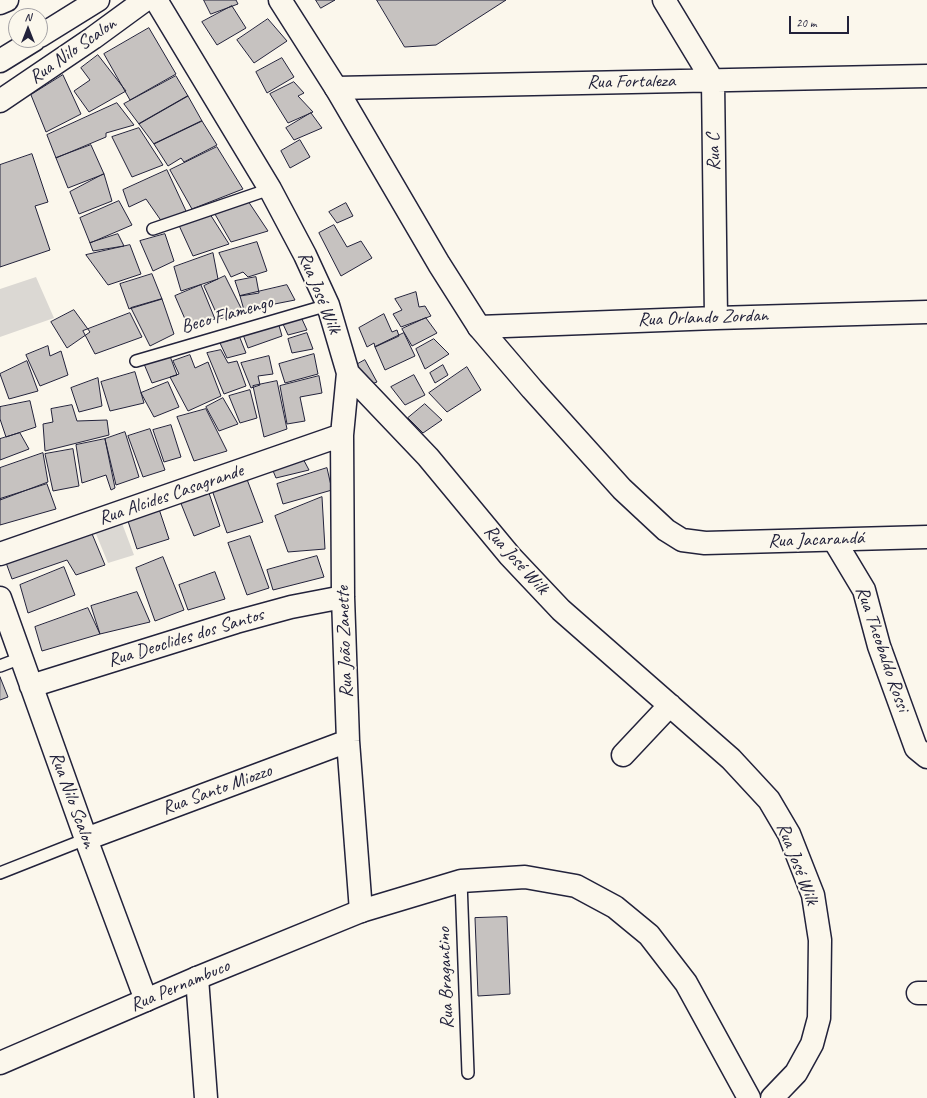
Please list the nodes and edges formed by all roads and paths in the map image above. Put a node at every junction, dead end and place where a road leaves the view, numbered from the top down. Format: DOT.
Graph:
graph roads {
  1 [pos="7,0"];
  2 [pos="98,0"];
  3 [pos="145,0"];
  4 [pos="156,0"];
  5 [pos="280,0"];
  6 [pos="664,0"];
  7 [pos="0,3"];
  8 [pos="48,31"];
  9 [pos="21,48"];
  10 [pos="0,61"];
  11 [pos="927,76"];
  12 [pos="713,81"];
  13 [pos="336,88"];
  14 [pos="0,101"];
  15 [pos="270,189"];
  16 [pos="153,229"];
  17 [pos="328,305"];
  18 [pos="927,312"];
  19 [pos="716,318"];
  20 [pos="480,327"];
  21 [pos="136,360"];
  22 [pos="348,372"];
  23 [pos="342,436"];
  24 [pos="927,537"];
  25 [pos="834,540"];
  26 [pos="0,554"];
  27 [pos="343,597"];
  28 [pos="0,598"];
  29 [pos="21,658"];
  30 [pos="0,666"];
  31 [pos="31,686"];
  32 [pos="670,706"];
  33 [pos="348,741"];
  34 [pos="623,755"];
  35 [pos="927,757"];
  36 [pos="86,839"];
  37 [pos="0,873"];
  38 [pos="461,881"];
  39 [pos="361,911"];
  40 [pos="197,978"];
  41 [pos="146,1000"];
  42 [pos="0,1063"];
  43 [pos="468,1073"];
  44 [pos="206,1098"];
  45 [pos="749,1098"];
  46 [pos="772,1098"];
  1 -- 7 [label="street"];
  2 -- 8 [label="street"];
  3 -- 14 [label="street, Rua Nilo Scalon"];
  4 -- 15 [label="street, Rua José Wilk"];
  5 -- 13 [label="street, Rua Jacarandá"];
  6 -- 12 [label="street"];
  9 -- 10 [label="street"];
  11 -- 12 [label="street, Rua Fortaleza"];
  12 -- 13 [label="street, Rua Fortaleza"];
  12 -- 19 [label="street, Rua C"];
  13 -- 20 [label="street, Rua Jacarandá"];
  15 -- 16 [label="lane"];
  15 -- 17 [label="street, Rua José Wilk"];
  17 -- 21 [label="lane, Beco Flamengo"];
  17 -- 22 [label="street, Rua José Wilk"];
  18 -- 19 [label="street, Rua Orlando Zordan"];
  19 -- 20 [label="street, Rua Orlando Zordan"];
  20 -- 25 [label="street, Rua Jacarandá"];
  22 -- 23 [label="street, Rua João Zanette"];
  22 -- 32 [label="street, Rua José Wilk"];
  23 -- 26 [label="street, Rua Alcides Casagrande"];
  23 -- 27 [label="street, Rua João Zanette"];
  24 -- 25 [label="street, Rua Jacarandá"];
  25 -- 35 [label="street, Rua Theobaldo Rossi"];
  27 -- 31 [label="street, Rua Deoclides dos Santos"];
  27 -- 33 [label="street, Rua João Zanette"];
  28 -- 29 [label="street, Rua Nilo Scalon"];
  29 -- 30 [label="lane"];
  29 -- 31 [label="street, Rua Nilo Scalon"];
  31 -- 36 [label="street, Rua Nilo Scalon"];
  32 -- 34 [label="street"];
  32 -- 46 [label="street, Rua José Wilk"];
  33 -- 36 [label="street, Rua Santo Miozzo"];
  33 -- 39 [label="street, Rua João Zanette"];
  36 -- 37 [label="lane"];
  36 -- 41 [label="street, Rua Nilo Scalon"];
  38 -- 39 [label="street, Rua Pernambuco"];
  38 -- 43 [label="lane, Rua Bragantino"];
  38 -- 45 [label="street, Rua Pernambuco"];
  39 -- 40 [label="street, Rua Pernambuco"];
  40 -- 41 [label="street, Rua Pernambuco"];
  40 -- 44 [label="street"];
  41 -- 42 [label="street, Rua Pernambuco"];
}
